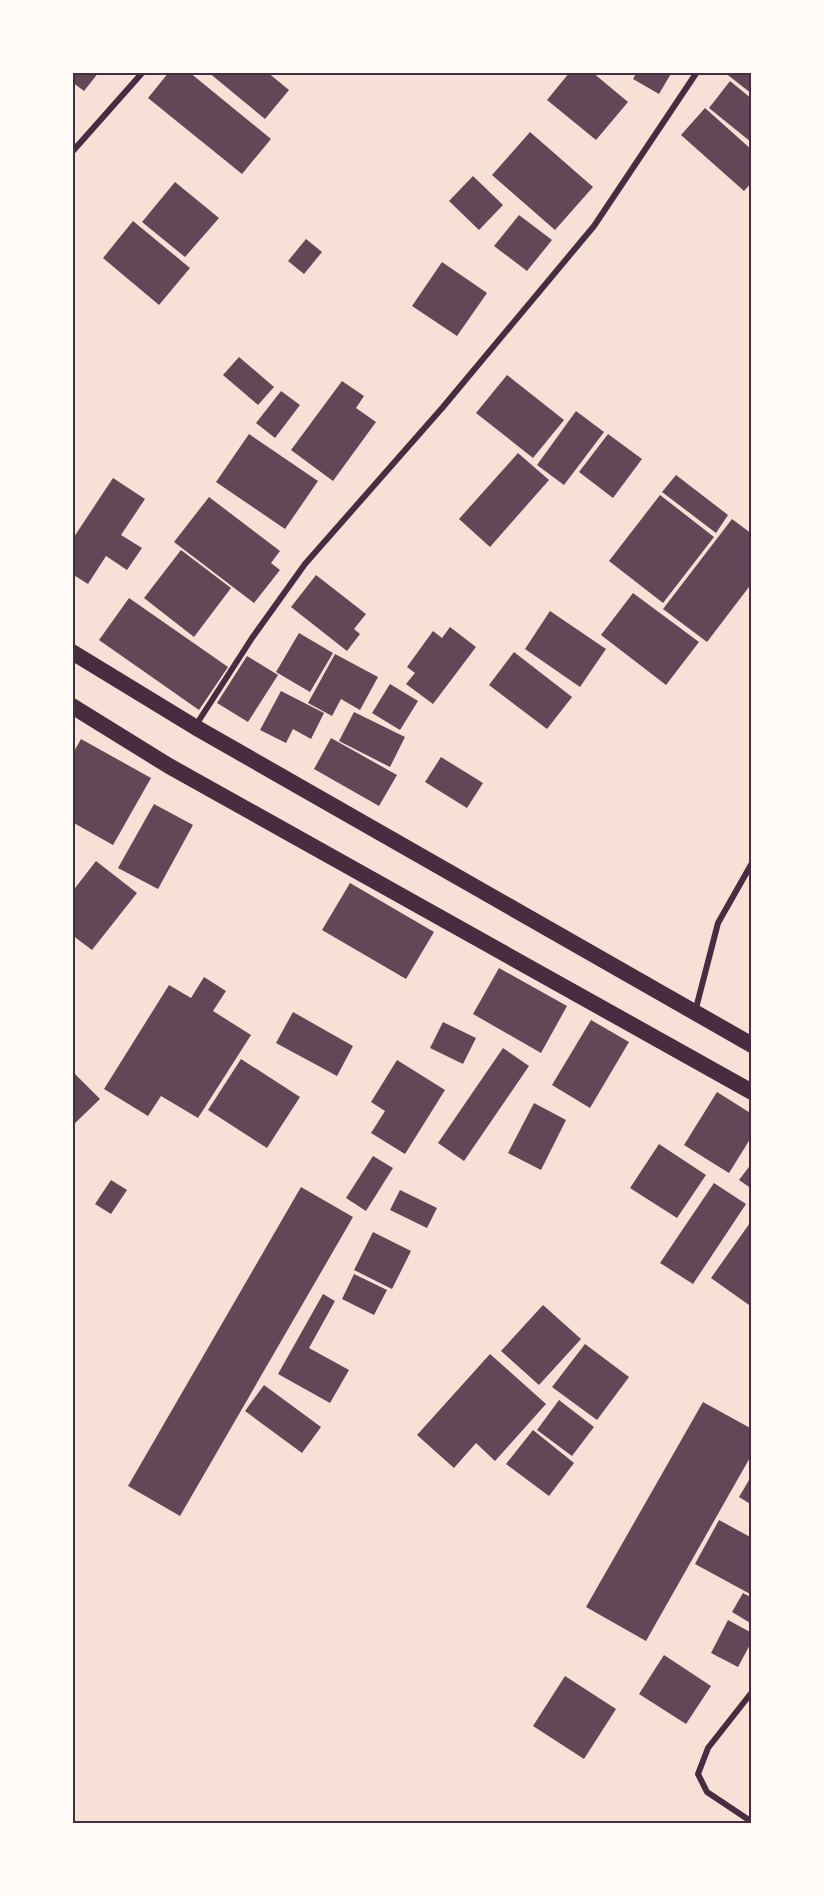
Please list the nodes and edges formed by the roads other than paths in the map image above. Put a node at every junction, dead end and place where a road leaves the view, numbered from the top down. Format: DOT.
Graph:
graph roads {
  1 [pos="143,72"];
  2 [pos="697,72"];
  3 [pos="72,152"];
  4 [pos="72,652"];
  5 [pos="72,706"];
  6 [pos="195,727"];
  7 [pos="752,863"];
  8 [pos="695,1013"];
  9 [pos="752,1045"];
  10 [pos="752,1092"];
  11 [pos="752,1692"];
  12 [pos="752,1822"];
  1 -- 3 [label="street"];
  2 -- 6 [label="street"];
  4 -- 6 [label="highway"];
  5 -- 10 [label="highway"];
  6 -- 8 [label="highway"];
  7 -- 8 [label="street"];
  8 -- 9 [label="highway"];
  11 -- 12 [label="street"];
}
